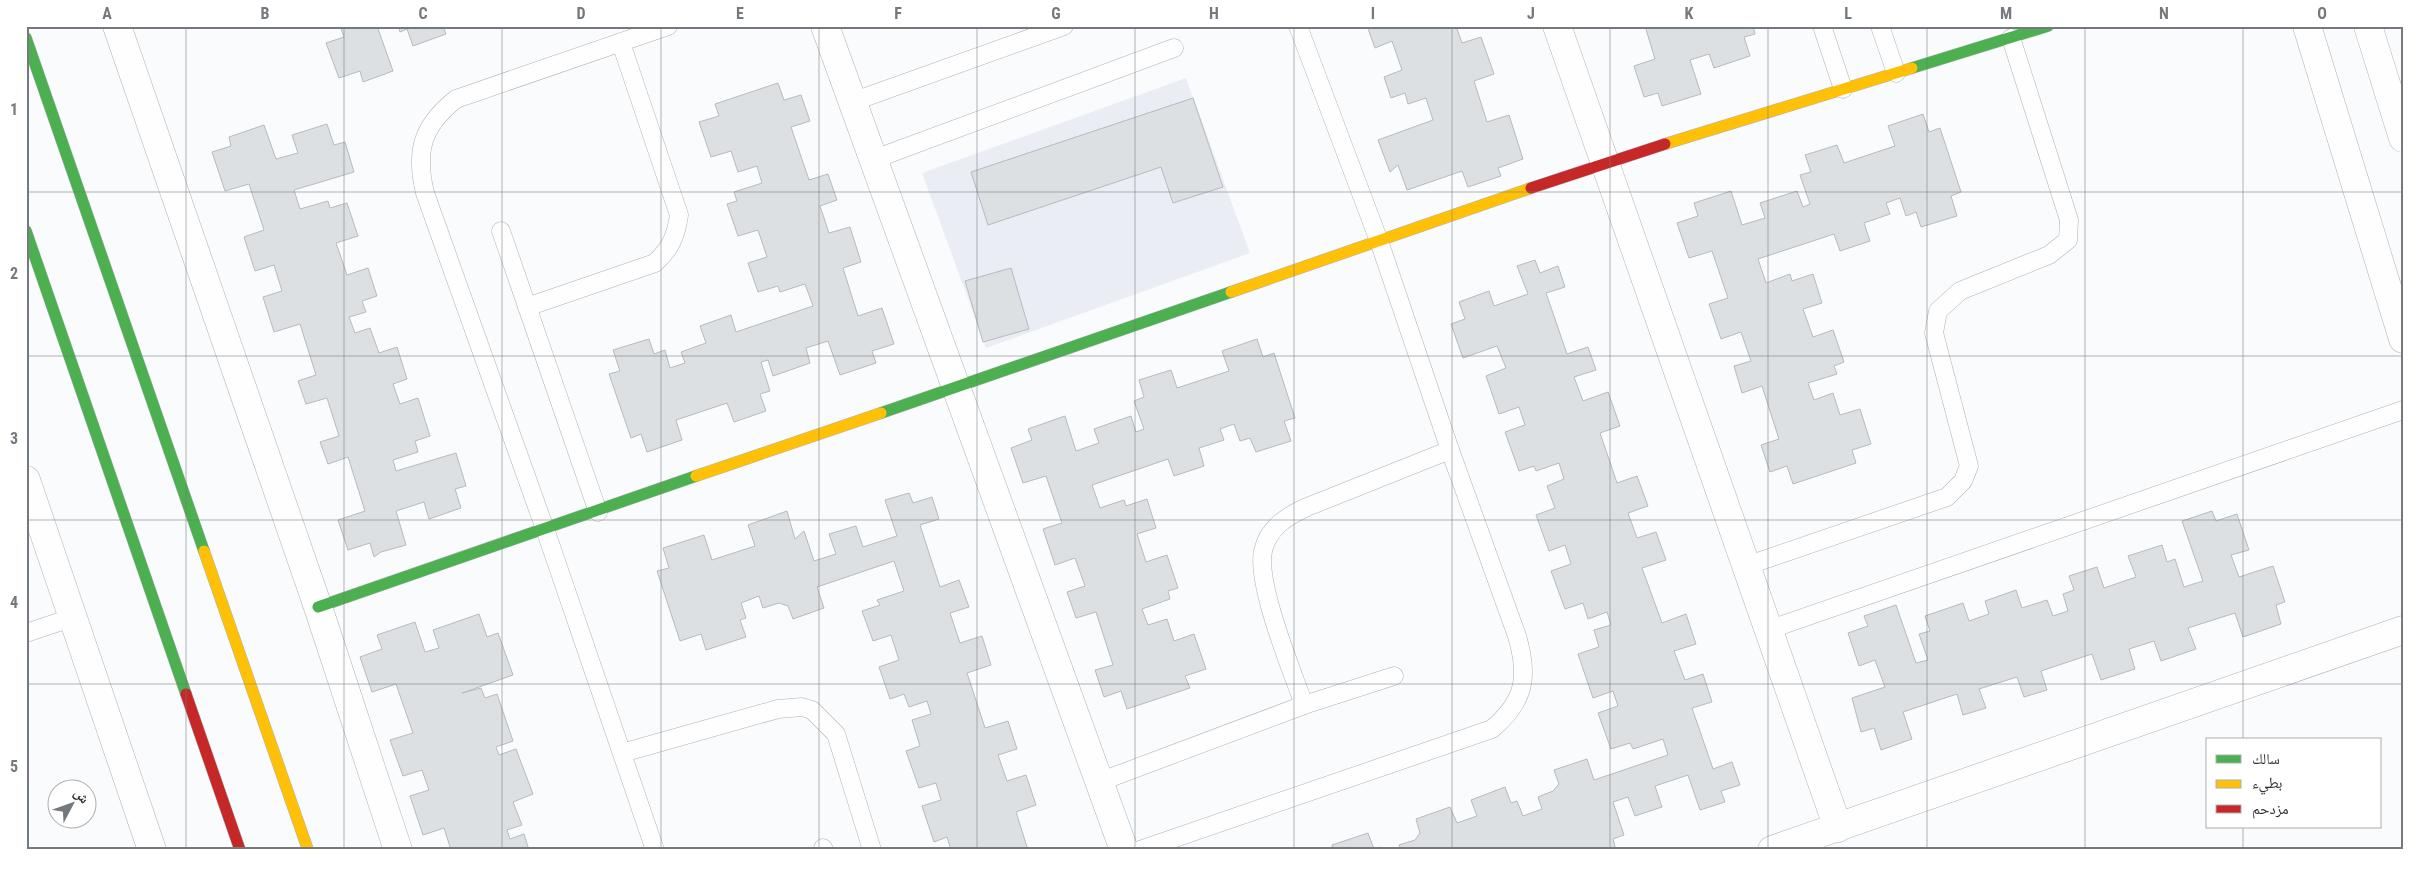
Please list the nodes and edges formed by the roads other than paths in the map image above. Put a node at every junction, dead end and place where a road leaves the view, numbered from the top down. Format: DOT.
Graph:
graph roads {
  1 [pos="117,26"];
  2 [pos="668,26"];
  3 [pos="825,26"];
  4 [pos="1064,26"];
  5 [pos="1298,26"];
  6 [pos="1558,26"];
  7 [pos="1822,26"];
  8 [pos="1880,26"];
  9 [pos="2048,26"];
  10 [pos="2307,26"];
  11 [pos="2368,26"];
  12 [pos="26,38"];
  13 [pos="2011,38"];
  14 [pos="621,43"];
  15 [pos="1174,48"];
  16 [pos="1896,73"];
  17 [pos="1843,89"];
  18 [pos="852,102"];
  19 [pos="2403,138"];
  20 [pos="872,160"];
  21 [pos="1604,163"];
  22 [pos="501,230"];
  23 [pos="26,231"];
  24 [pos="1379,241"];
  25 [pos="527,307"];
  26 [pos="2403,339"];
  27 [pos="954,387"];
  28 [pos="2403,410"];
  29 [pos="1450,450"];
  30 [pos="26,480"];
  31 [pos="598,512"];
  32 [pos="545,529"];
  33 [pos="1746,566"];
  34 [pos="318,607"];
  35 [pos="74,617"];
  36 [pos="1768,630"];
  37 [pos="2403,630"];
  38 [pos="26,633"];
  39 [pos="1394,676"];
  40 [pos="1304,705"];
  41 [pos="622,753"];
  42 [pos="1099,782"];
  43 [pos="1838,828"];
  44 [pos="152,850"];
  45 [pos="240,850"];
  46 [pos="308,850"];
  47 [pos="398,850"];
  48 [pos="654,850"];
  49 [pos="872,850"];
  50 [pos="1124,850"];
  51 [pos="1140,850"];
  52 [pos="1772,850"];
  1 -- 34 [label="street"];
  2 -- 14 [label="lane"];
  3 -- 18 [label="street"];
  4 -- 18 [label="lane"];
  5 -- 24 [label="lane"];
  6 -- 21 [label="street"];
  7 -- 17 [label="lane"];
  8 -- 16 [label="lane"];
  9 -- 13 [label="street"];
  10 -- 26 [label="street"];
  11 -- 19 [label="street"];
  12 -- 46 [label="street"];
  13 -- 16 [label="street"];
  13 -- 33 [label="lane"];
  14 -- 25 [label="lane"];
  14 -- 32 [label="lane"];
  15 -- 20 [label="lane"];
  16 -- 17 [label="street"];
  17 -- 21 [label="street"];
  18 -- 20 [label="street"];
  20 -- 27 [label="street"];
  21 -- 24 [label="street"];
  21 -- 33 [label="street"];
  22 -- 25 [label="lane"];
  23 -- 45 [label="street"];
  24 -- 27 [label="street"];
  24 -- 29 [label="lane"];
  25 -- 31 [label="lane"];
  27 -- 31 [label="street"];
  27 -- 42 [label="street"];
  28 -- 36 [label="lane"];
  29 -- 40 [label="lane"];
  29 -- 51 [label="lane"];
  30 -- 35 [label="street"];
  31 -- 32 [label="street"];
  32 -- 34 [label="street"];
  32 -- 41 [label="lane"];
  33 -- 36 [label="street"];
  34 -- 47 [label="street"];
  35 -- 38 [label="lane"];
  35 -- 44 [label="street"];
  36 -- 43 [label="street"];
  37 -- 43 [label="street"];
  39 -- 40 [label="lane"];
  40 -- 42 [label="lane"];
  41 -- 48 [label="lane"];
  41 -- 49 [label="lane"];
  42 -- 50 [label="street"];
  43 -- 52 [label="street"];
}
